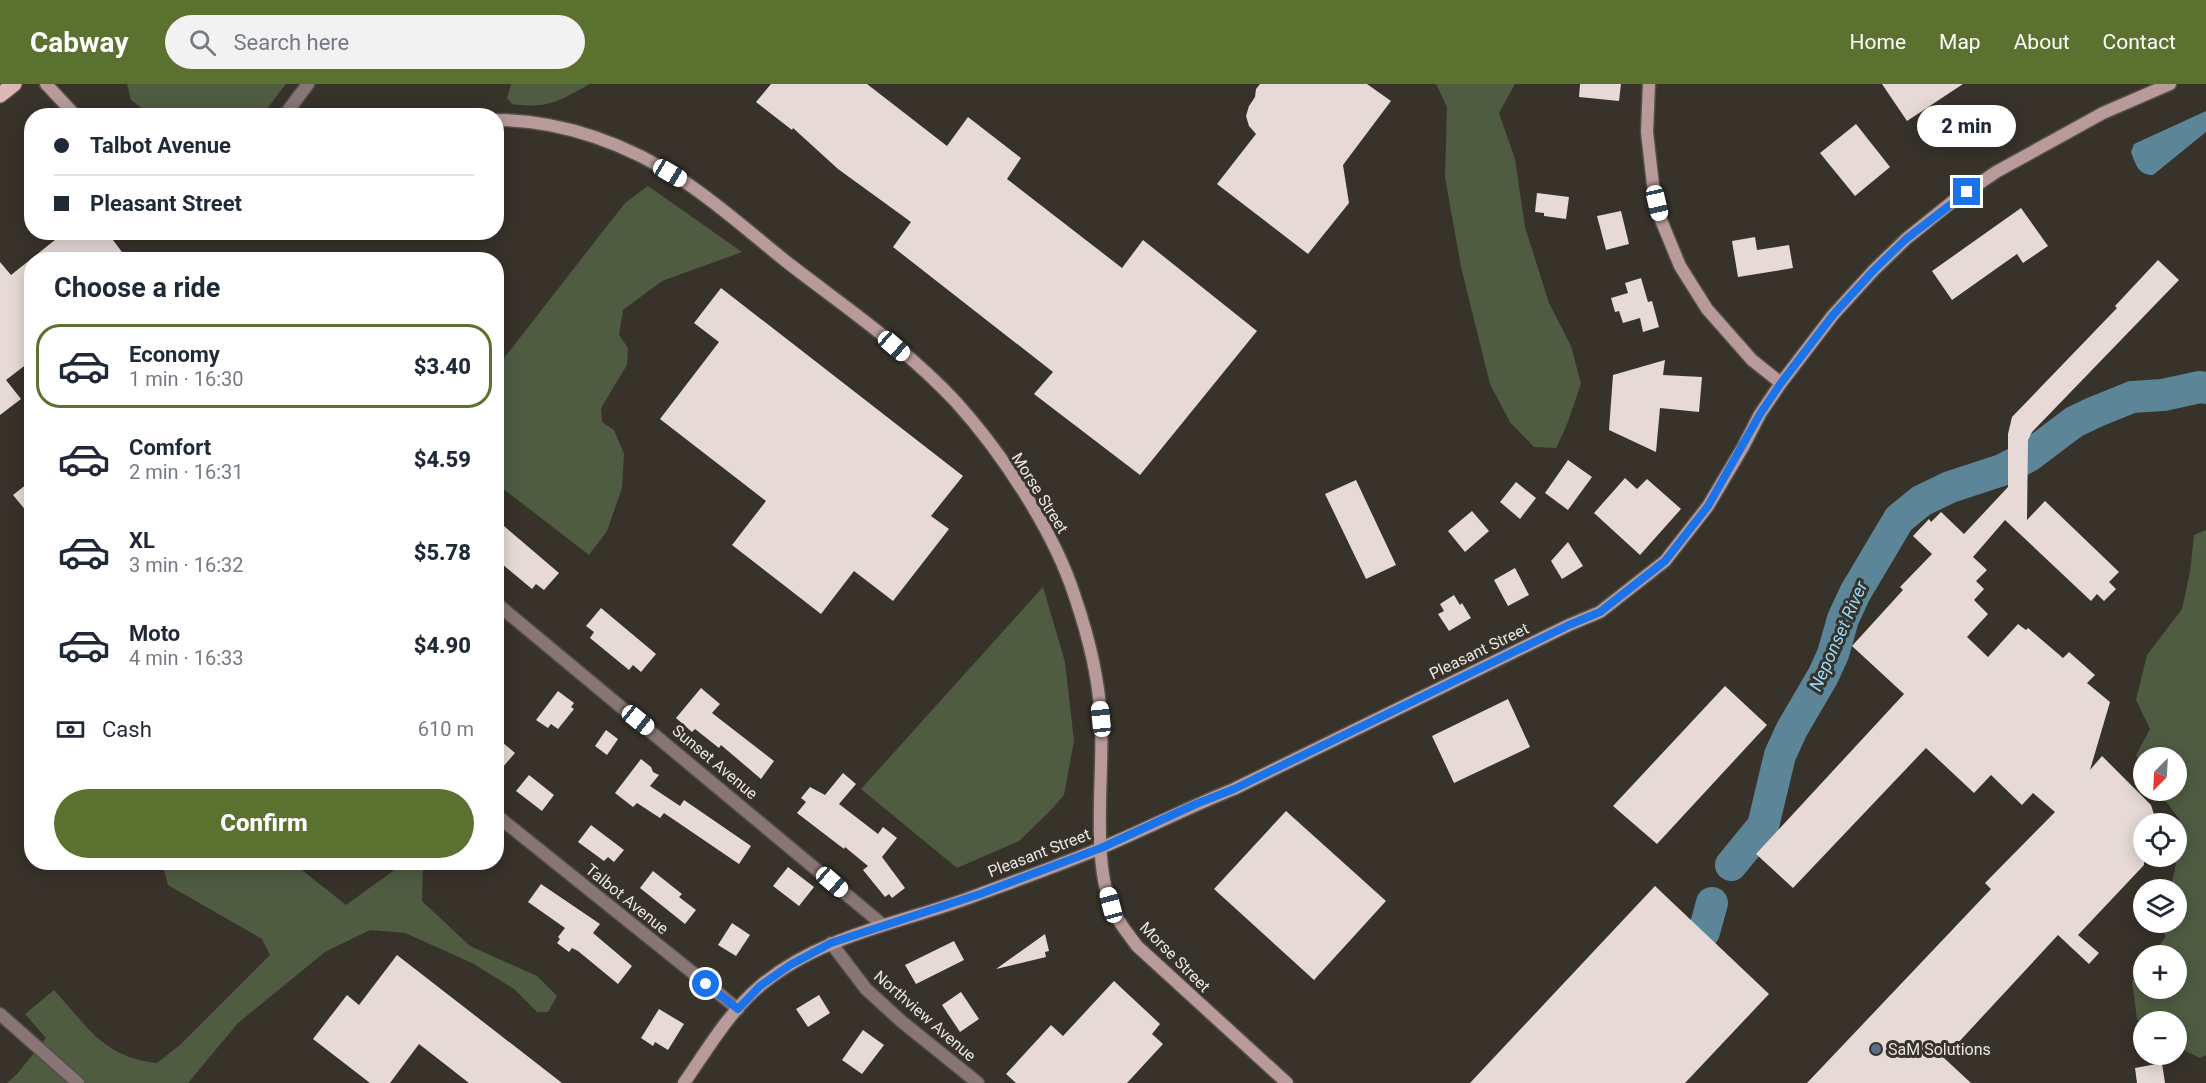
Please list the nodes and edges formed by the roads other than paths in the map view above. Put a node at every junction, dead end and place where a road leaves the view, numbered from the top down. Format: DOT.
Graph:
graph roads {
  1 [pos="14,84"];
  2 [pos="46,84"];
  3 [pos="308,84"];
  4 [pos="1649,84"];
  5 [pos="2170,84"];
  6 [pos="0,95"];
  7 [pos="68,108"];
  8 [pos="290,108"];
  9 [pos="504,120"];
  10 [pos="1781,383"];
  11 [pos="504,610"];
  12 [pos="504,821"];
  13 [pos="1101,848"];
  14 [pos="883,925"];
  15 [pos="831,943"];
  16 [pos="738,1009"];
  17 [pos="0,1014"];
  18 [pos="78,1083"];
  19 [pos="684,1083"];
  20 [pos="978,1083"];
  21 [pos="1287,1083"];
  1 -- 6 [label="main road"];
  2 -- 7 [label="street"];
  3 -- 8 [label="street"];
  4 -- 10 [label="street"];
  5 -- 10 [label="street, Pleasant Street"];
  9 -- 13 [label="street, Morse Street"];
  10 -- 13 [label="street, Pleasant Street"];
  11 -- 14 [label="street, Sunset Avenue"];
  12 -- 16 [label="street, Talbot Avenue"];
  13 -- 14 [label="street, Pleasant Street"];
  13 -- 21 [label="street, Morse Street"];
  14 -- 15 [label="street, Pleasant Street"];
  15 -- 16 [label="street, Pleasant Street"];
  15 -- 20 [label="street, Northview Avenue"];
  16 -- 19 [label="street, Pleasant Street"];
  17 -- 18 [label="street"];
}
